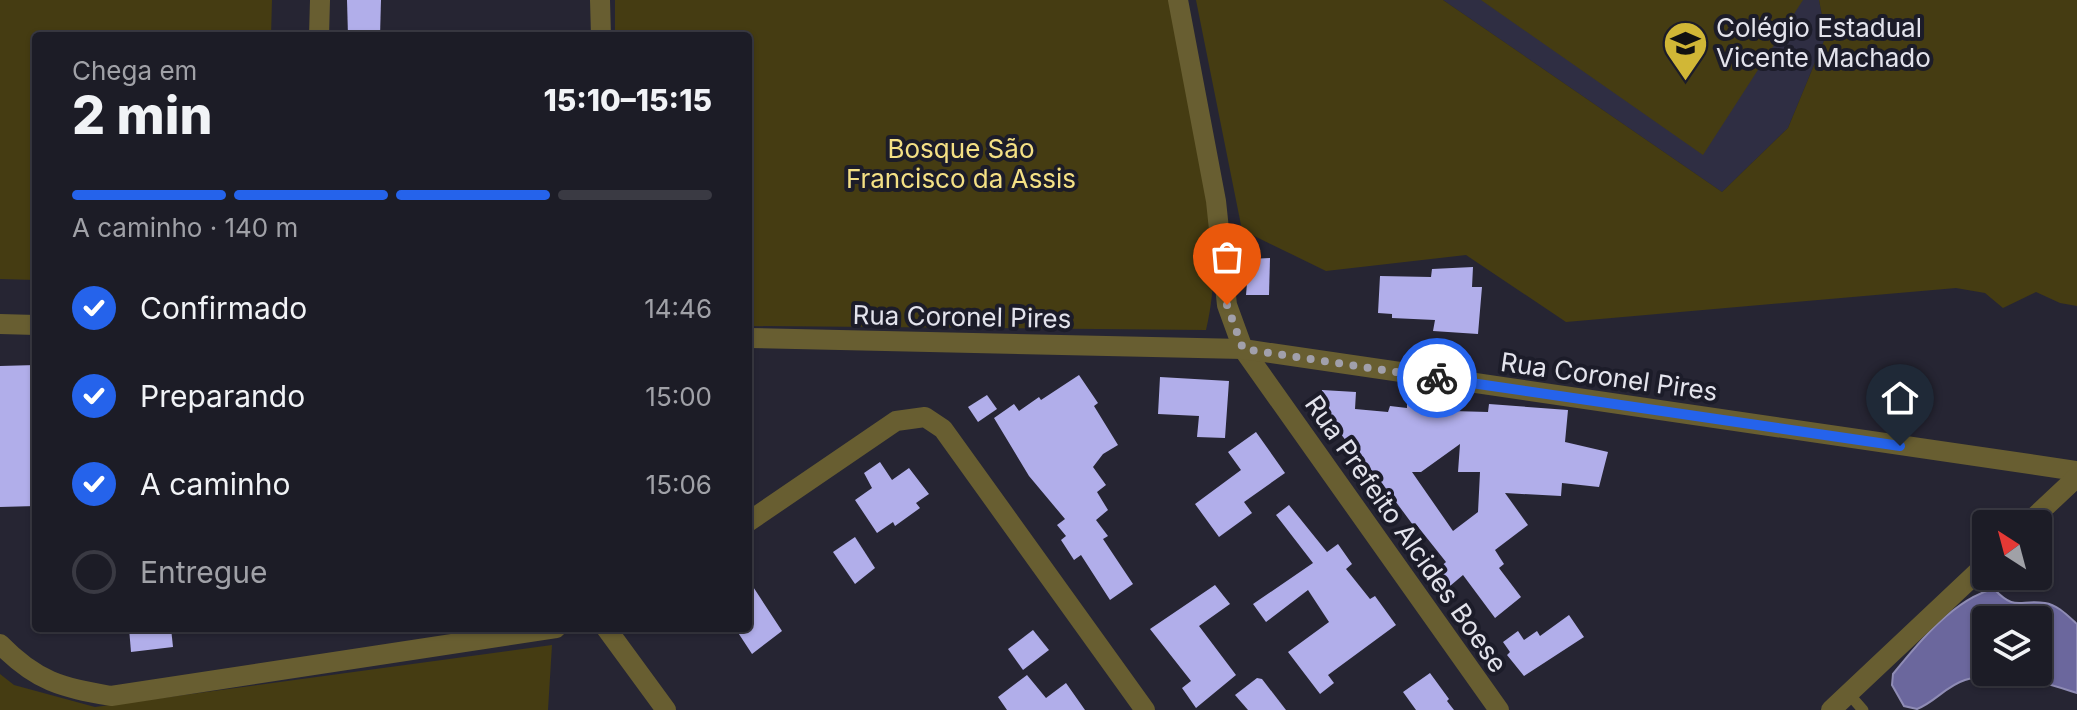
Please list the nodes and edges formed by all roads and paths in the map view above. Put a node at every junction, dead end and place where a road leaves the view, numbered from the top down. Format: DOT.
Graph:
graph roads {
  1 [pos="320,0"];
  2 [pos="600,0"];
  3 [pos="1178,0"];
  4 [pos="319,32"];
  5 [pos="601,32"];
  6 [pos="0,324"];
  7 [pos="32,325"];
  8 [pos="752,338"];
  9 [pos="1243,349"];
  10 [pos="2077,474"];
  11 [pos="2041,510"];
  12 [pos="752,519"];
  13 [pos="1972,579"];
  14 [pos="530,632"];
  15 [pos="609,632"];
  16 [pos="0,644"];
  17 [pos="1856,702"];
  18 [pos="666,710"];
  19 [pos="1145,710"];
  20 [pos="1499,710"];
  21 [pos="1831,710"];
  1 -- 4 [label="street"];
  2 -- 5 [label="street"];
  3 -- 9 [label="street, Rua Prefeito Alcides Boese"];
  6 -- 7 [label="street"];
  8 -- 9 [label="street, Rua Coronel Pires"];
  9 -- 10 [label="street, Rua Coronel Pires"];
  9 -- 20 [label="street, Rua Prefeito Alcides Boese"];
  10 -- 11 [label="street"];
  12 -- 19 [label="street"];
  13 -- 17 [label="street"];
  14 -- 16 [label="street"];
  15 -- 18 [label="street"];
  17 -- 21 [label="street"];
}
